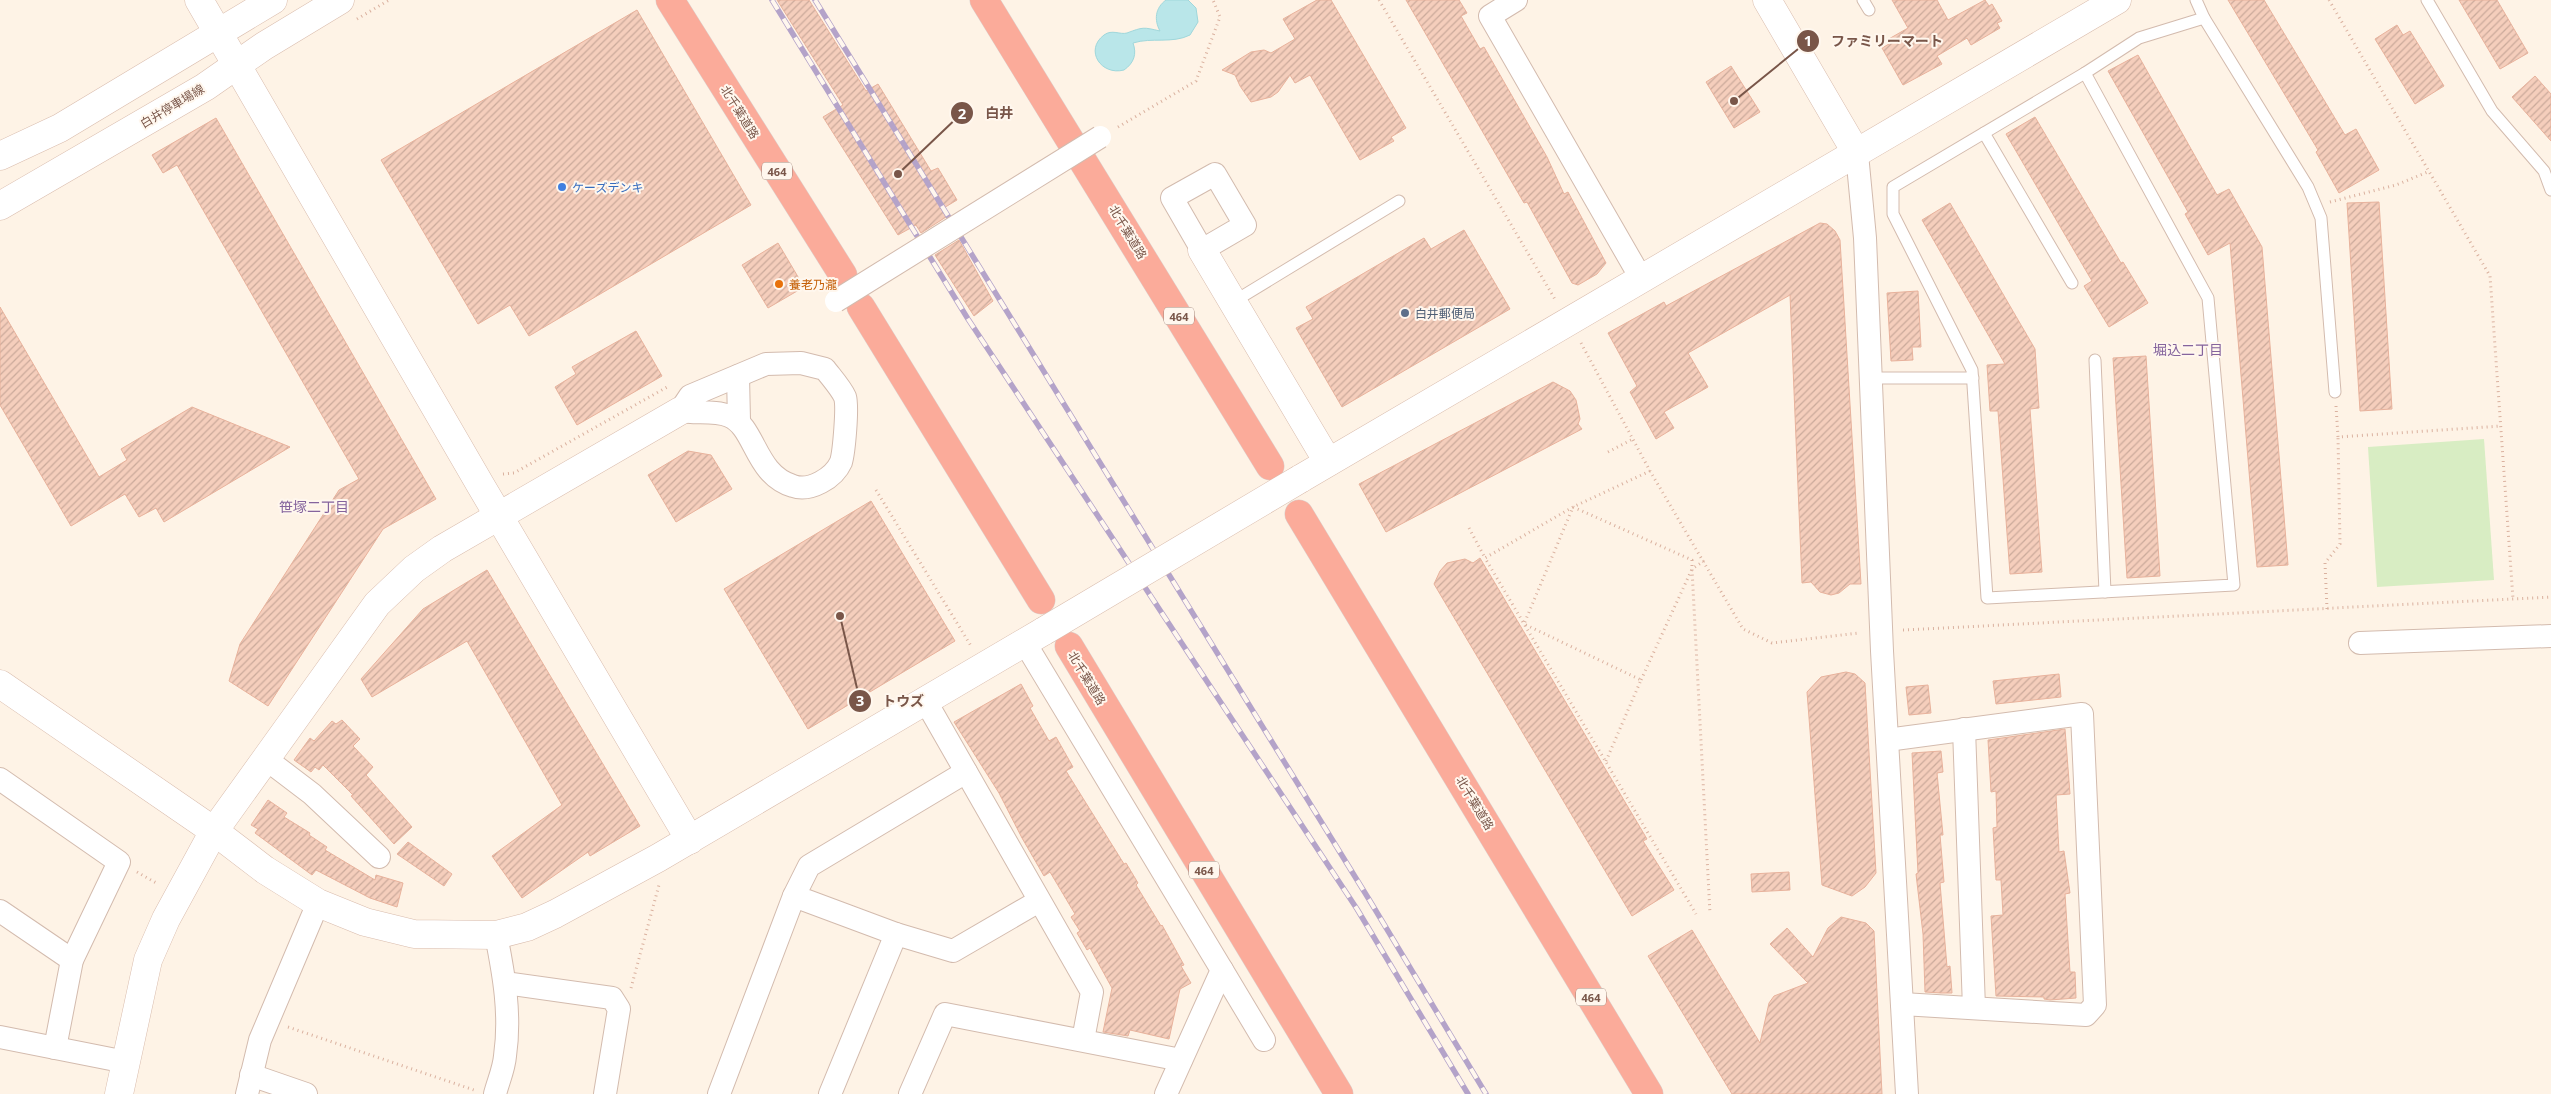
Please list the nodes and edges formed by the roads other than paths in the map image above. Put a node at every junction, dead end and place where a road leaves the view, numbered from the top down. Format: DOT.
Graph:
graph roads {
  1 [pos="199,0"];
  2 [pos="273,0"];
  3 [pos="670,0"];
  4 [pos="984,0"];
  5 [pos="1516,0"];
  6 [pos="1767,0"];
  7 [pos="2117,0"];
  8 [pos="2196,0"];
  9 [pos="2426,0"];
  10 [pos="347,10"];
  11 [pos="2204,18"];
  12 [pos="218,33"];
  13 [pos="237,65"];
  14 [pos="2085,73"];
  15 [pos="1984,133"];
  16 [pos="1100,138"];
  17 [pos="1857,154"];
  18 [pos="0,156"];
  19 [pos="2551,190"];
  20 [pos="1399,201"];
  21 [pos="0,206"];
  22 [pos="1202,250"];
  23 [pos="843,275"];
  24 [pos="1642,280"];
  25 [pos="2072,283"];
  26 [pos="1233,302"];
  27 [pos="849,304"];
  28 [pos="2095,360"];
  29 [pos="738,376"];
  30 [pos="1871,378"];
  31 [pos="1973,378"];
  32 [pos="2335,392"];
  33 [pos="680,411"];
  34 [pos="739,421"];
  35 [pos="1328,462"];
  36 [pos="1270,466"];
  37 [pos="1299,514"];
  38 [pos="499,516"];
  39 [pos="2105,592"];
  40 [pos="1041,600"];
  41 [pos="2551,636"];
  42 [pos="1035,637"];
  43 [pos="2360,643"];
  44 [pos="1068,646"];
  45 [pos="0,684"];
  46 [pos="925,700"];
  47 [pos="1964,729"];
  48 [pos="1887,740"];
  49 [pos="266,759"];
  50 [pos="966,772"];
  51 [pos="0,779"];
  52 [pos="214,831"];
  53 [pos="690,840"];
  54 [pos="379,857"];
  55 [pos="794,896"];
  56 [pos="1039,901"];
  57 [pos="318,903"];
  58 [pos="0,911"];
  59 [pos="896,934"];
  60 [pos="496,935"];
  61 [pos="72,960"];
  62 [pos="1222,970"];
  63 [pos="506,983"];
  64 [pos="1902,1004"];
  65 [pos="1974,1008"];
  66 [pos="0,1037"];
  67 [pos="1083,1040"];
  68 [pos="1264,1040"];
  69 [pos="55,1048"];
  70 [pos="1181,1060"];
  71 [pos="126,1062"];
  72 [pos="249,1085"];
  73 [pos="486,1092"];
  74 [pos="119,1094"];
  75 [pos="306,1094"];
  76 [pos="604,1094"];
  77 [pos="718,1094"];
  78 [pos="830,1094"];
  79 [pos="910,1094"];
  80 [pos="1166,1094"];
  81 [pos="1339,1094"];
  82 [pos="1649,1094"];
  83 [pos="1907,1094"];
  1 -- 12 [label="street"];
  2 -- 12 [label="street"];
  3 -- 23 [label="highway, 北千葉道路 / 464"];
  4 -- 36 [label="highway, 北千葉道路 / 464"];
  5 -- 24 [label="street"];
  6 -- 17 [label="street"];
  7 -- 17 [label="street"];
  8 -- 11 [label="lane"];
  9 -- 19 [label="lane"];
  10 -- 13 [label="street, 白井停車場線"];
  11 -- 14 [label="lane"];
  11 -- 32 [label="lane"];
  12 -- 13 [label="street"];
  12 -- 18 [label="street"];
  13 -- 21 [label="street, 白井停車場線"];
  13 -- 38 [label="street"];
  14 -- 15 [label="lane"];
  14 -- 39 [label="lane"];
  15 -- 25 [label="lane"];
  15 -- 31 [label="lane"];
  16 -- 27 [label="street, bridge"];
  17 -- 24 [label="street"];
  17 -- 30 [label="street"];
  20 -- 26 [label="lane"];
  22 -- 26 [label="street"];
  24 -- 35 [label="street"];
  26 -- 35 [label="street"];
  27 -- 40 [label="highway"];
  28 -- 39 [label="lane"];
  29 -- 33 [label="street"];
  29 -- 34 [label="street"];
  29 -- 34 [label="street"];
  30 -- 31 [label="lane"];
  30 -- 48 [label="street"];
  31 -- 39 [label="lane"];
  33 -- 34 [label="street"];
  33 -- 38 [label="street"];
  35 -- 42 [label="street, bridge"];
  37 -- 82 [label="highway, 北千葉道路 / 464"];
  38 -- 49 [label="street"];
  38 -- 53 [label="street"];
  41 -- 43 [label="street"];
  42 -- 46 [label="street"];
  42 -- 62 [label="street"];
  44 -- 81 [label="highway, 北千葉道路 / 464"];
  45 -- 52 [label="street"];
  46 -- 50 [label="street"];
  46 -- 53 [label="street"];
  47 -- 48 [label="street"];
  47 -- 65 [label="street"];
  47 -- 65 [label="street"];
  48 -- 64 [label="street"];
  49 -- 52 [label="street"];
  49 -- 54 [label="street"];
  50 -- 55 [label="street"];
  50 -- 56 [label="street"];
  51 -- 61 [label="street"];
  52 -- 57 [label="street"];
  52 -- 71 [label="street"];
  53 -- 60 [label="street"];
  55 -- 59 [label="street"];
  55 -- 77 [label="street"];
  56 -- 59 [label="street"];
  56 -- 67 [label="street"];
  57 -- 60 [label="street"];
  57 -- 72 [label="street"];
  58 -- 61 [label="street"];
  59 -- 78 [label="street"];
  60 -- 63 [label="street"];
  61 -- 69 [label="street"];
  62 -- 68 [label="street"];
  62 -- 70 [label="street"];
  63 -- 73 [label="street"];
  63 -- 76 [label="street"];
  64 -- 65 [label="street"];
  64 -- 83 [label="street"];
  66 -- 69 [label="street"];
  67 -- 70 [label="street"];
  67 -- 79 [label="street"];
  69 -- 71 [label="street"];
  70 -- 80 [label="street"];
  71 -- 74 [label="street"];
  72 -- 75 [label="street"];
}
